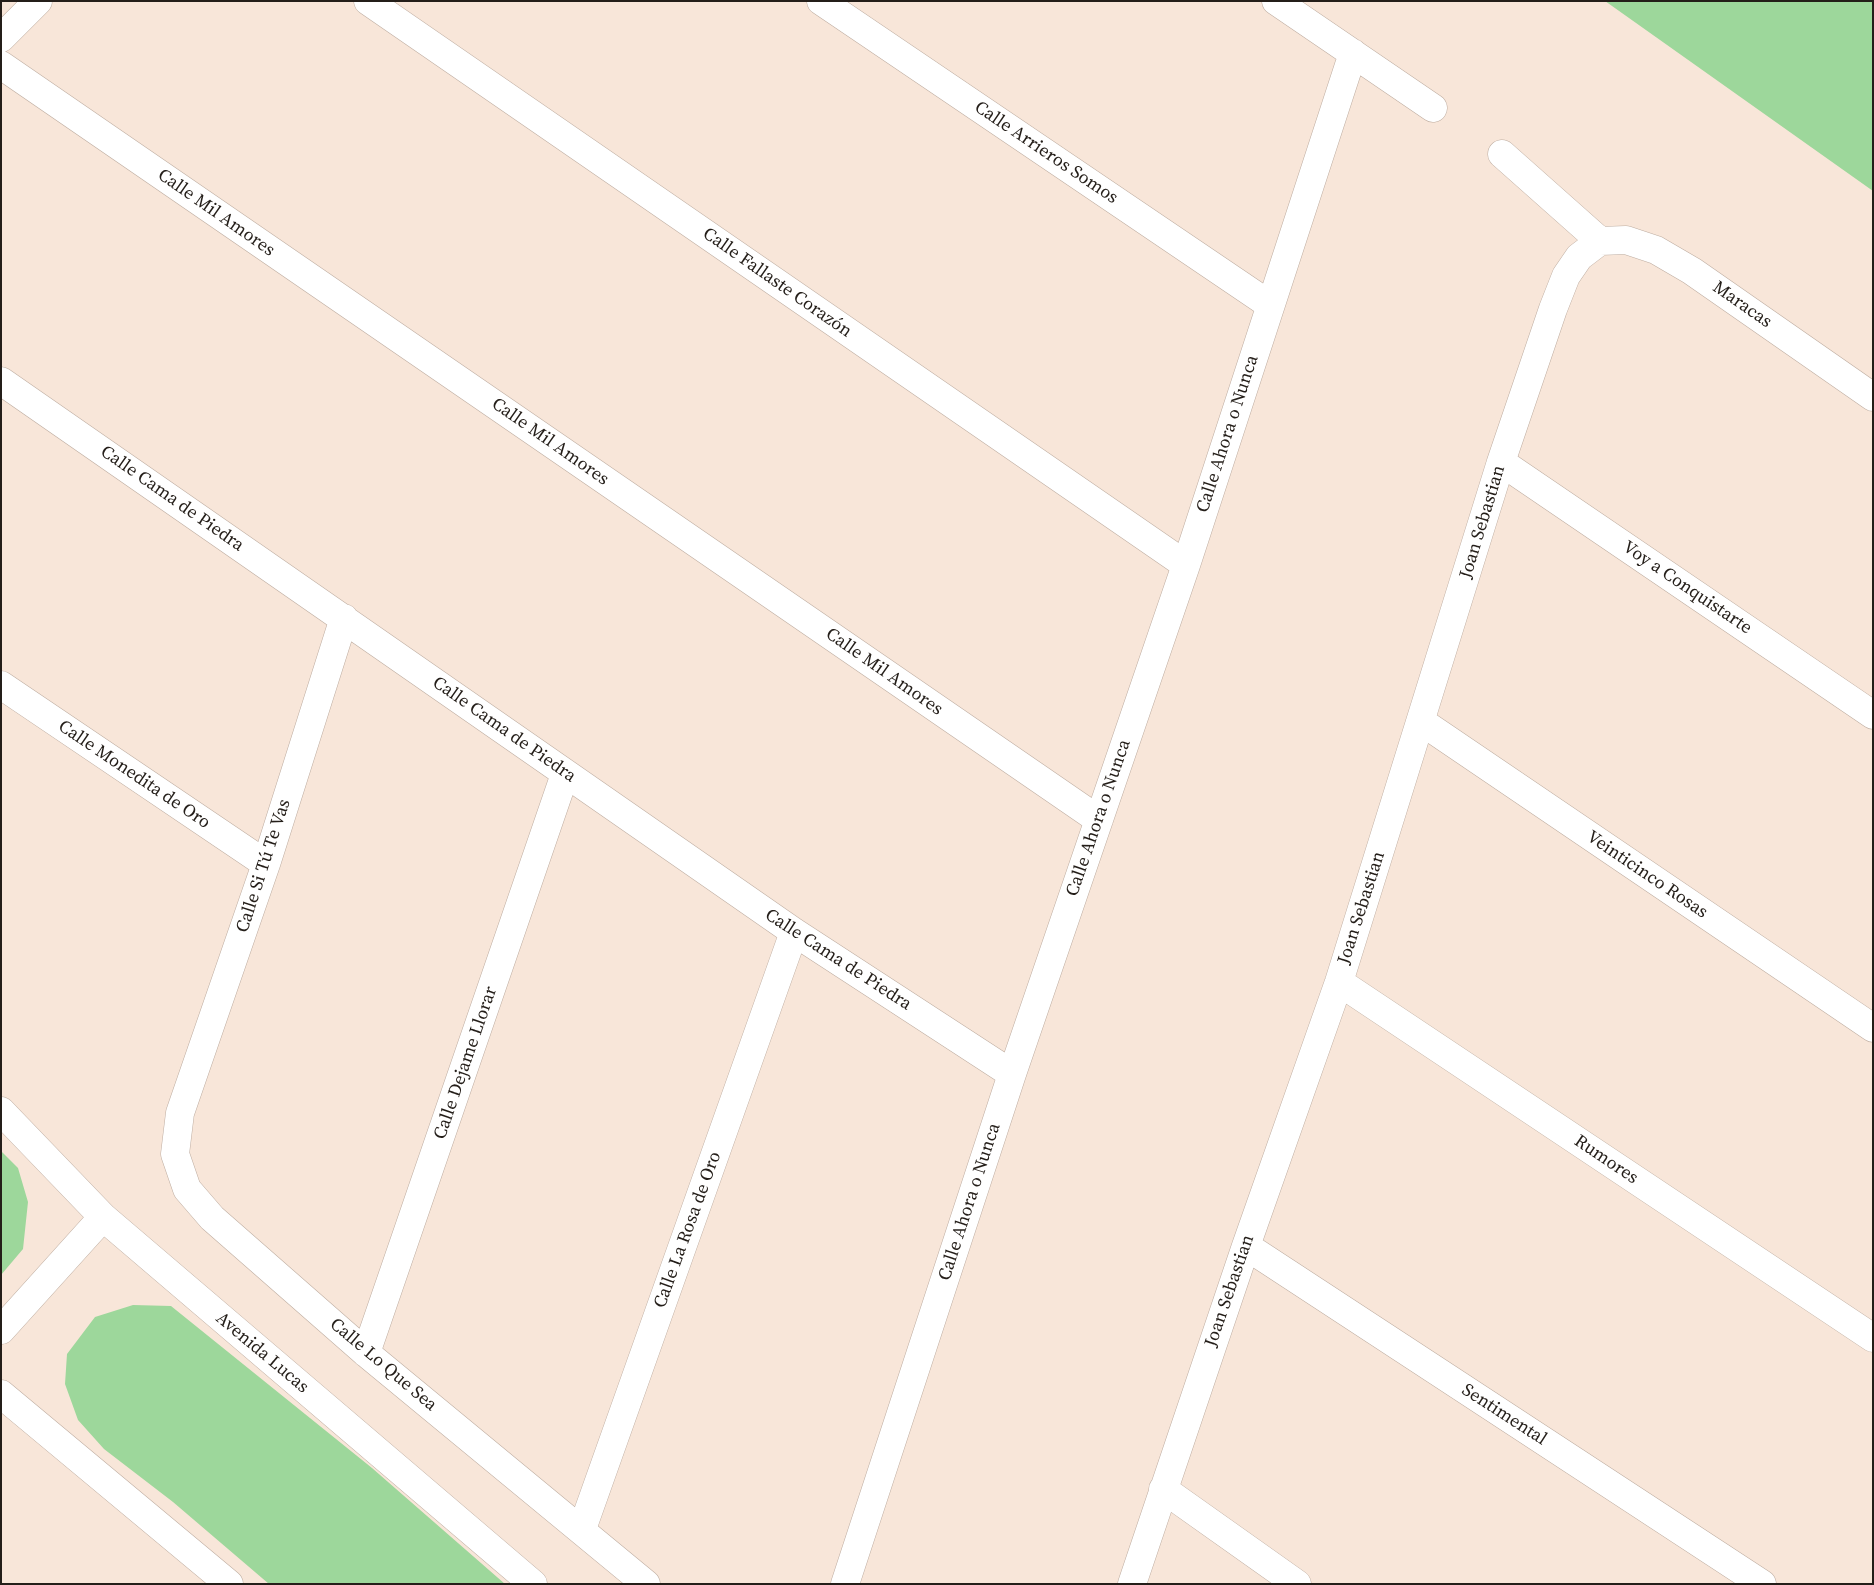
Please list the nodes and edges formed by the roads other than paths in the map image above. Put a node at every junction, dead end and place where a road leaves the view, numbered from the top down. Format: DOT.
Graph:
graph roads {
  1 [pos="38,1"];
  2 [pos="368,1"];
  3 [pos="821,1"];
  4 [pos="1276,1"];
  5 [pos="1,38"];
  6 [pos="1353,53"];
  7 [pos="1,65"];
  8 [pos="1433,108"];
  9 [pos="1502,154"];
  10 [pos="1600,241"];
  11 [pos="1270,305"];
  12 [pos="1,381"];
  13 [pos="1873,398"];
  14 [pos="1502,462"];
  15 [pos="1186,565"];
  16 [pos="344,618"];
  17 [pos="1,685"];
  18 [pos="1873,715"];
  19 [pos="1422,722"];
  20 [pos="566,774"];
  21 [pos="1099,820"];
  22 [pos="266,864"];
  23 [pos="794,932"];
  24 [pos="1339,982"];
  25 [pos="1873,1028"];
  26 [pos="1012,1074"];
  27 [pos="1,1111"];
  28 [pos="180,1112"];
  29 [pos="102,1217"];
  30 [pos="1246,1246"];
  31 [pos="1,1330"];
  32 [pos="1873,1338"];
  33 [pos="366,1353"];
  34 [pos="1,1394"];
  35 [pos="1163,1489"];
  36 [pos="582,1529"];
  37 [pos="229,1584"];
  38 [pos="533,1584"];
  39 [pos="646,1584"];
  40 [pos="845,1584"];
  41 [pos="1132,1584"];
  42 [pos="1297,1584"];
  43 [pos="1762,1584"];
  1 -- 5 [label="street"];
  2 -- 15 [label="street, Calle Fallaste Corazón"];
  3 -- 11 [label="street, Calle Arrieros Somos"];
  4 -- 6 [label="street"];
  6 -- 8 [label="street"];
  6 -- 11 [label="street, Calle Ahora o Nunca"];
  7 -- 21 [label="street, Calle Mil Amores"];
  9 -- 10 [label="street"];
  10 -- 13 [label="street, Maracas"];
  10 -- 14 [label="street, Joan Sebastian"];
  11 -- 15 [label="street, Calle Ahora o Nunca"];
  12 -- 16 [label="street, Calle Cama de Piedra"];
  14 -- 18 [label="street, Voy a Conquistarte"];
  14 -- 19 [label="street, Joan Sebastian"];
  15 -- 21 [label="street, Calle Ahora o Nunca"];
  16 -- 20 [label="street, Calle Cama de Piedra"];
  16 -- 22 [label="street, Calle Si Tú Te Vas"];
  17 -- 22 [label="street, Calle Monedita de Oro"];
  19 -- 24 [label="street, Joan Sebastian"];
  19 -- 25 [label="street, Veinticinco Rosas"];
  20 -- 23 [label="street, Calle Cama de Piedra"];
  20 -- 33 [label="street, Calle Dejame Llorar"];
  21 -- 26 [label="street, Calle Ahora o Nunca"];
  22 -- 28 [label="street, Calle Si Tú Te Vas"];
  23 -- 26 [label="street, Calle Cama de Piedra"];
  23 -- 36 [label="street, Calle La Rosa de Oro"];
  24 -- 30 [label="street, Joan Sebastian"];
  24 -- 32 [label="street, Rumores"];
  26 -- 40 [label="street, Calle Ahora o Nunca"];
  27 -- 29 [label="street, Avenida Lucas"];
  28 -- 33 [label="street, Calle Lo Que Sea"];
  29 -- 31 [label="street"];
  29 -- 38 [label="street, Avenida Lucas"];
  30 -- 35 [label="street, Joan Sebastian"];
  30 -- 43 [label="street, Sentimental"];
  33 -- 36 [label="street, Calle Lo Que Sea"];
  34 -- 37 [label="street"];
  35 -- 41 [label="street, Joan Sebastian"];
  35 -- 42 [label="street"];
  36 -- 39 [label="street, Calle Lo Que Sea"];
}
